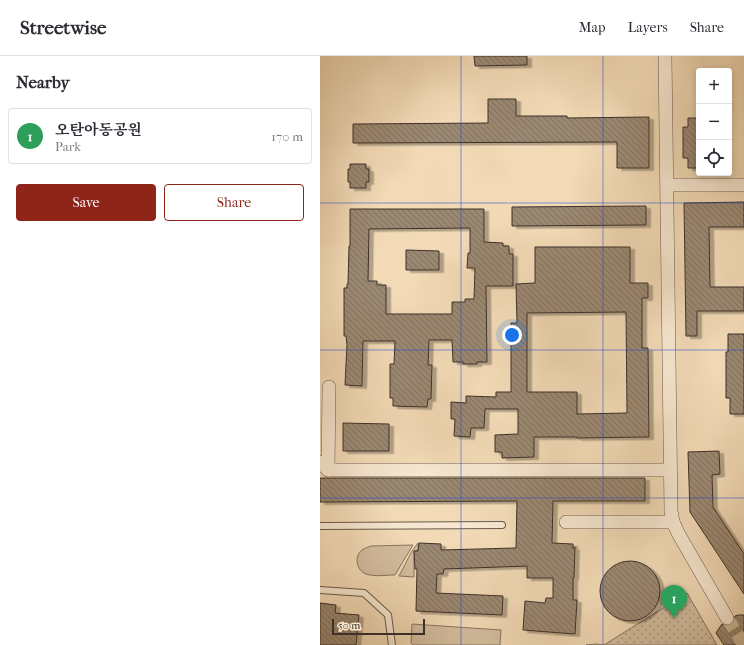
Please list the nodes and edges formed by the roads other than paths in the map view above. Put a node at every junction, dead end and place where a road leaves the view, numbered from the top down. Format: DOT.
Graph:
graph roads {
  1 [pos="665,56"];
  2 [pos="667,184"];
  3 [pos="744,185"];
  4 [pos="329,387"];
  5 [pos="324,466"];
  6 [pos="670,470"];
  7 [pos="566,522"];
  8 [pos="674,522"];
  9 [pos="502,525"];
  10 [pos="320,526"];
  11 [pos="320,590"];
  12 [pos="727,618"];
  13 [pos="392,645"];
  1 -- 2 [label="street"];
  2 -- 3 [label="street"];
  2 -- 6 [label="street"];
  4 -- 5 [label="street"];
  5 -- 6 [label="street"];
  6 -- 8 [label="street"];
  7 -- 8 [label="street"];
  8 -- 12 [label="street"];
  9 -- 10 [label="lane"];
  11 -- 13 [label="lane"];
}
